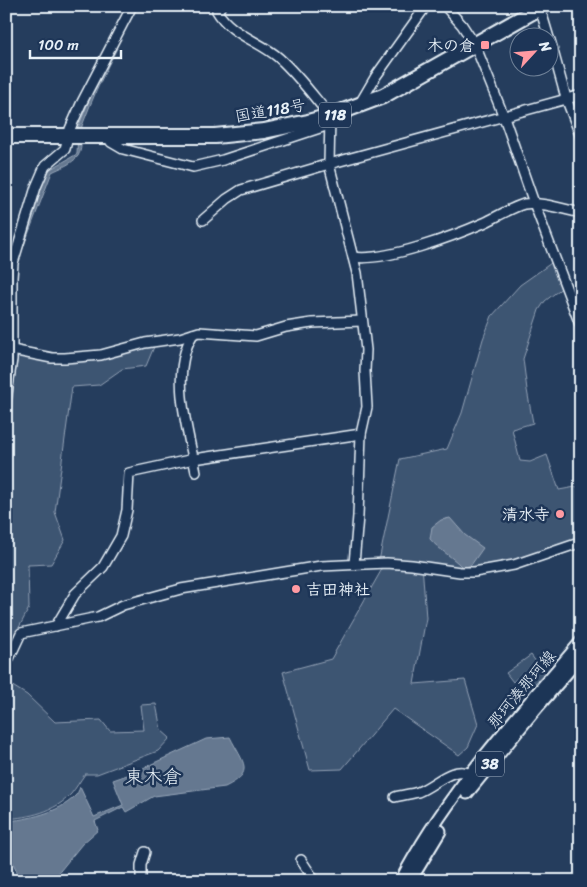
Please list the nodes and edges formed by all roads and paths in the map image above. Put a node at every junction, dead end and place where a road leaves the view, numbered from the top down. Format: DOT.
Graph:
graph roads {
  1 [pos="132,6"];
  2 [pos="221,6"];
  3 [pos="426,6"];
  4 [pos="445,6"];
  5 [pos="540,8"];
  6 [pos="546,28"];
  7 [pos="474,45"];
  8 [pos="560,77"];
  9 [pos="581,95"];
  10 [pos="566,98"];
  11 [pos="358,106"];
  12 [pos="504,117"];
  13 [pos="330,120"];
  14 [pos="6,136"];
  15 [pos="68,136"];
  16 [pos="107,136"];
  17 [pos="581,137"];
  18 [pos="329,164"];
  19 [pos="534,204"];
  20 [pos="581,213"];
  21 [pos="203,220"];
  22 [pos="353,257"];
  23 [pos="362,321"];
  24 [pos="581,327"];
  25 [pos="193,334"];
  26 [pos="15,351"];
  27 [pos="6,400"];
  28 [pos="360,434"];
  29 [pos="194,459"];
  30 [pos="196,472"];
  31 [pos="581,544"];
  32 [pos="354,564"];
  33 [pos="56,626"];
  34 [pos="581,642"];
  35 [pos="581,656"];
  36 [pos="6,665"];
  37 [pos="471,774"];
  38 [pos="395,797"];
  39 [pos="145,852"];
  40 [pos="301,860"];
  41 [pos="141,881"];
  42 [pos="315,881"];
  43 [pos="401,881"];
  44 [pos="410,881"];
  1 -- 15 [label="street"];
  2 -- 13 [label="street"];
  3 -- 11 [label="street"];
  4 -- 7 [label="street"];
  5 -- 6 [label="street"];
  5 -- 7 [label="highway, 国道118号 / 118"];
  7 -- 11 [label="highway, 国道118号 / 118"];
  7 -- 12 [label="street"];
  8 -- 10 [label="street"];
  9 -- 10 [label="street"];
  10 -- 12 [label="street"];
  10 -- 17 [label="street"];
  11 -- 13 [label="highway, 国道118号 / 118"];
  12 -- 18 [label="street"];
  12 -- 19 [label="street"];
  13 -- 16 [label="highway, 国道118号 / 118"];
  13 -- 16 [label="street"];
  13 -- 18 [label="street"];
  14 -- 15 [label="highway, 国道118号 / 118"];
  15 -- 16 [label="highway, 国道118号 / 118"];
  15 -- 26 [label="street"];
  18 -- 21 [label="street"];
  18 -- 22 [label="street"];
  19 -- 20 [label="street"];
  19 -- 22 [label="street"];
  19 -- 24 [label="street"];
  22 -- 23 [label="street"];
  23 -- 25 [label="street"];
  23 -- 28 [label="street"];
  25 -- 26 [label="street"];
  25 -- 29 [label="street"];
  26 -- 27 [label="street"];
  28 -- 29 [label="street"];
  28 -- 32 [label="street"];
  29 -- 30 [label="street"];
  29 -- 33 [label="street"];
  31 -- 32 [label="street"];
  32 -- 33 [label="street"];
  33 -- 36 [label="street"];
  34 -- 37 [label="main road, 那珂湊那珂線 / 38"];
  35 -- 44 [label="main road, 那珂湊那珂線 / 38"];
  37 -- 38 [label="street"];
  37 -- 43 [label="main road, 那珂湊那珂線 / 38"];
  39 -- 41 [label="street"];
  40 -- 42 [label="street"];
}
